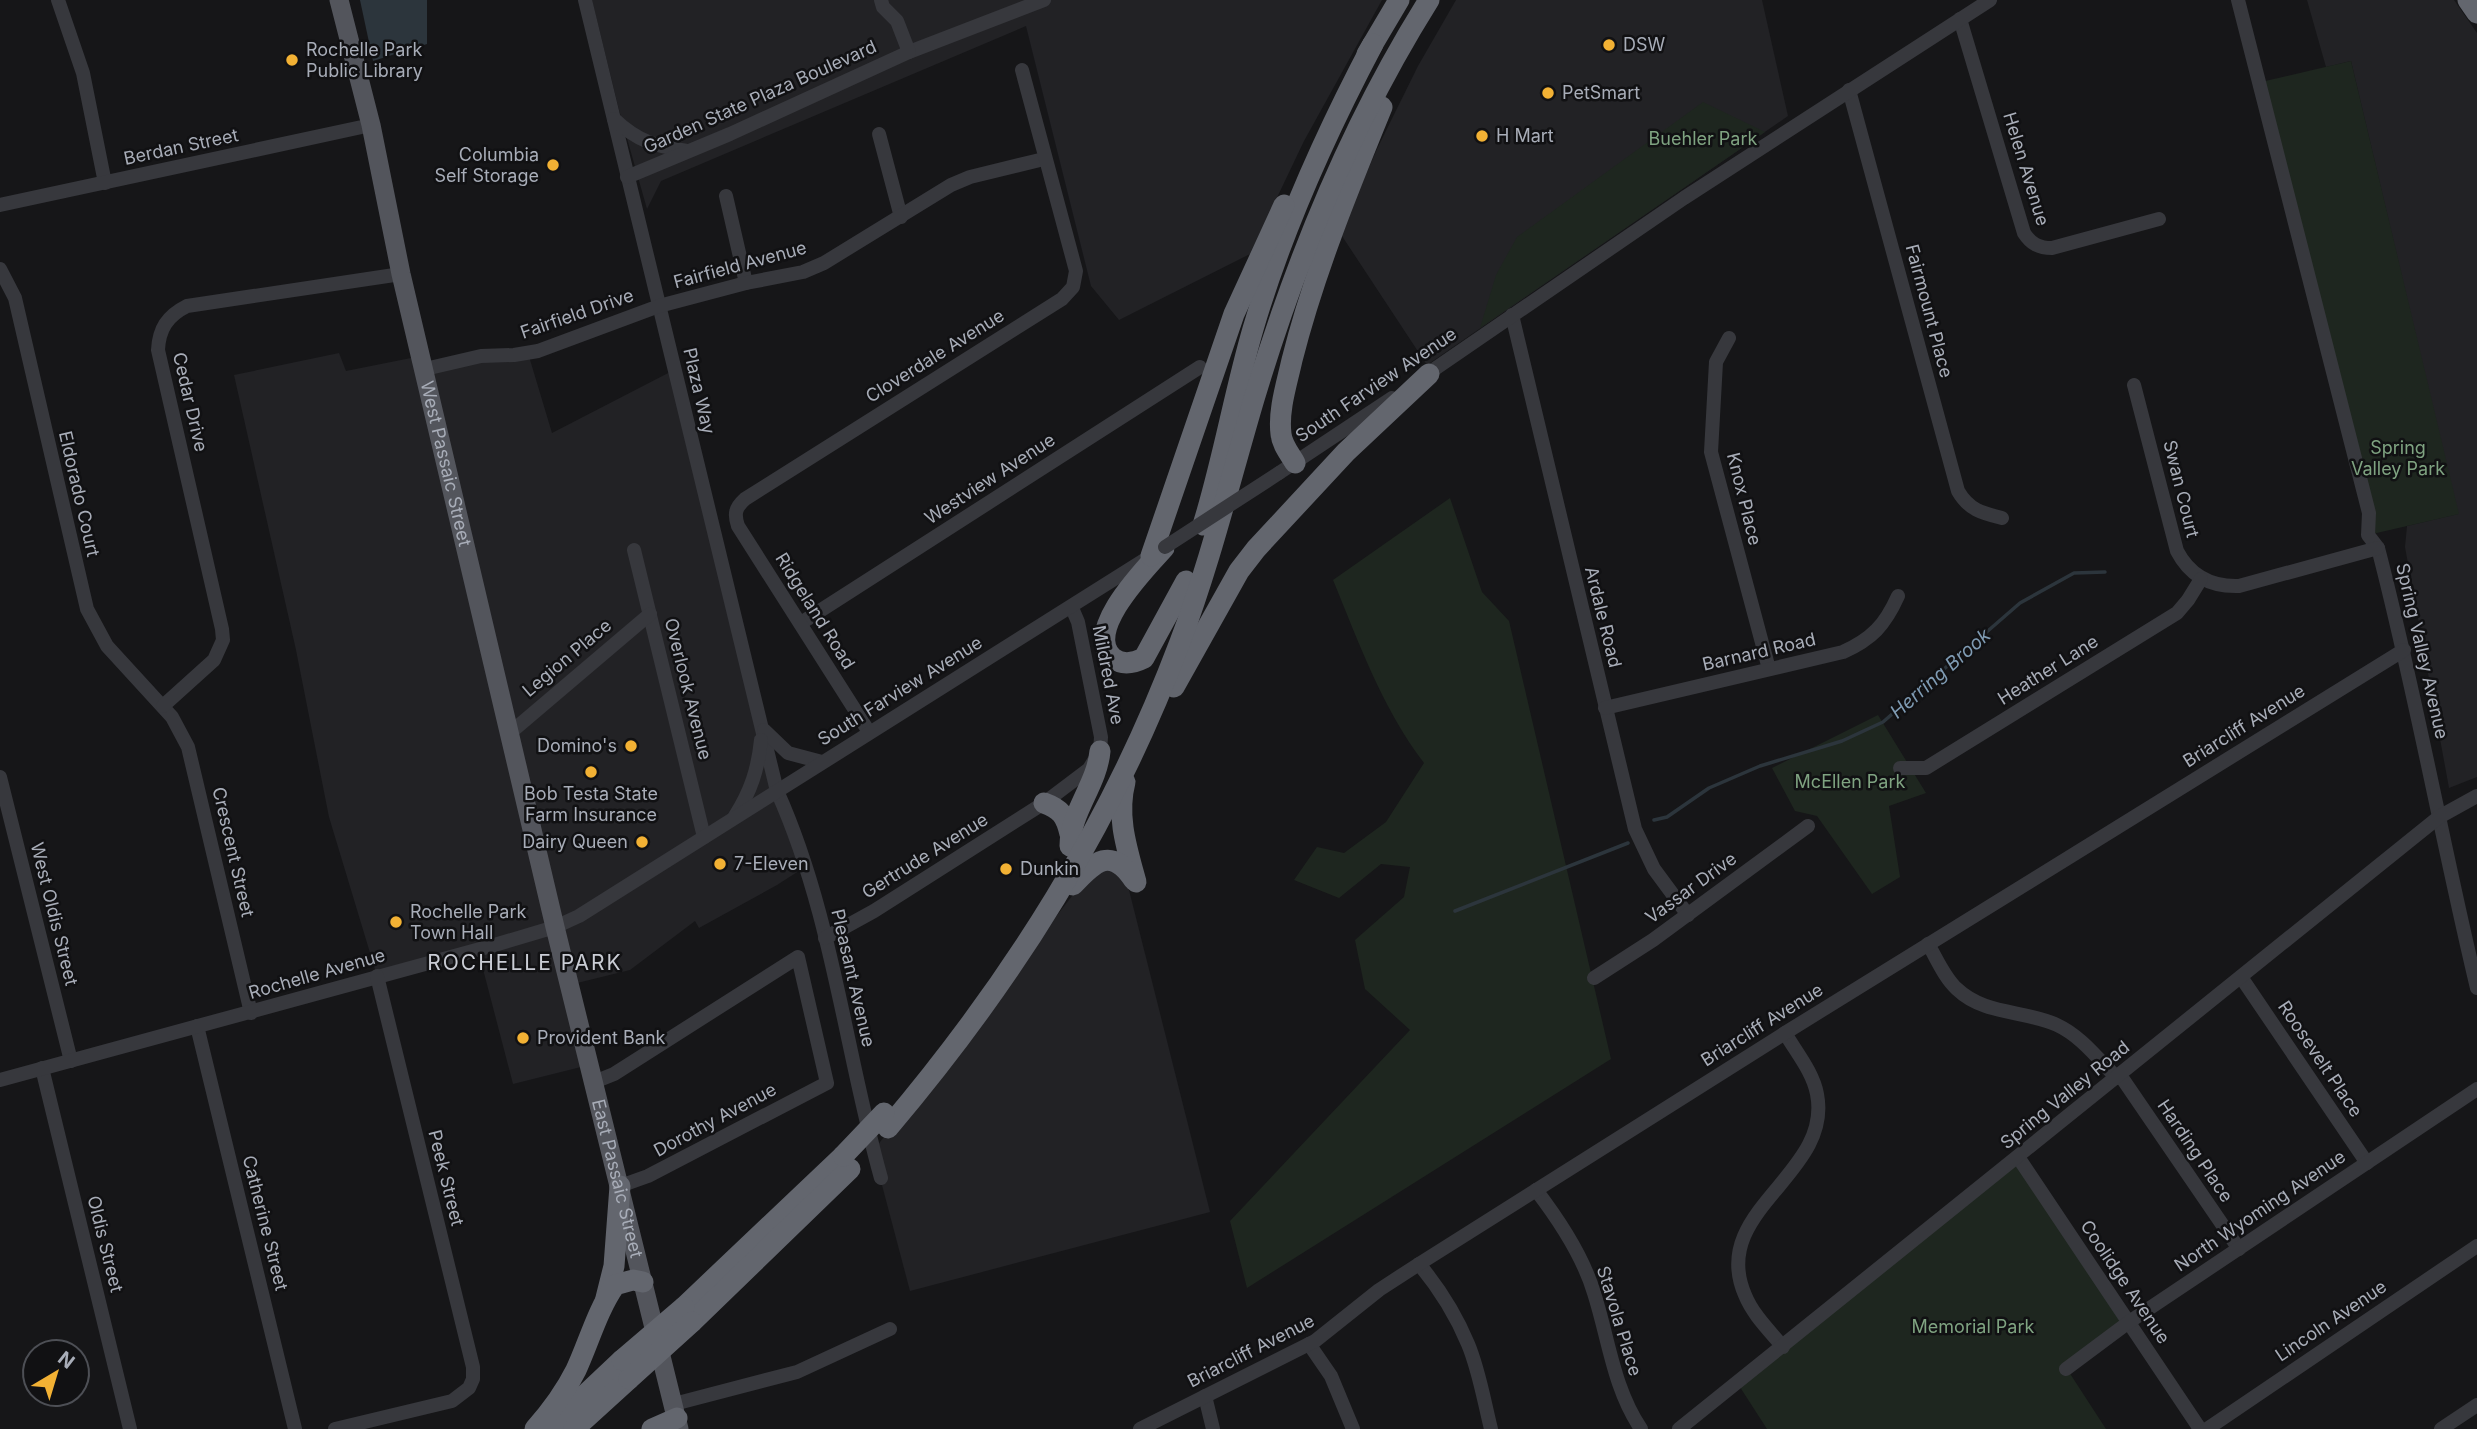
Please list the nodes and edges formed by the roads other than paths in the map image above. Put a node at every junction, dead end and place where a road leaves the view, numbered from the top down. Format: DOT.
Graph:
graph roads {
  1 [pos="58,0"];
  2 [pos="339,0"];
  3 [pos="585,0"];
  4 [pos="868,0"];
  5 [pos="1044,0"];
  6 [pos="1990,0"];
  7 [pos="2238,0"];
  8 [pos="2469,0"];
  9 [pos="1398,1"];
  10 [pos="882,3"];
  11 [pos="1424,7"];
  12 [pos="2477,13"];
  13 [pos="1960,19"];
  14 [pos="1373,44"];
  15 [pos="909,51"];
  16 [pos="1022,69"];
  17 [pos="1849,90"];
  18 [pos="614,119"];
  19 [pos="371,125"];
  20 [pos="879,134"];
  21 [pos="689,151"];
  22 [pos="1044,159"];
  23 [pos="627,177"];
  24 [pos="105,183"];
  25 [pos="726,196"];
  26 [pos="0,205"];
  27 [pos="901,217"];
  28 [pos="2159,219"];
  29 [pos="0,269"];
  30 [pos="401,274"];
  31 [pos="746,283"];
  32 [pos="659,306"];
  33 [pos="1512,315"];
  34 [pos="1729,338"];
  35 [pos="1200,367"];
  36 [pos="425,369"];
  37 [pos="1429,373"];
  38 [pos="2134,385"];
  39 [pos="1287,468"];
  40 [pos="736,509"];
  41 [pos="2002,518"];
  42 [pos="2378,548"];
  43 [pos="634,550"];
  44 [pos="1158,552"];
  45 [pos="2201,579"];
  46 [pos="1186,581"];
  47 [pos="1898,596"];
  48 [pos="1072,608"];
  49 [pos="650,614"];
  50 [pos="801,622"];
  51 [pos="2404,650"];
  52 [pos="1769,669"];
  53 [pos="163,706"];
  54 [pos="1605,708"];
  55 [pos="1148,722"];
  56 [pos="762,729"];
  57 [pos="869,732"];
  58 [pos="510,733"];
  59 [pos="1100,751"];
  60 [pos="1132,754"];
  61 [pos="822,762"];
  62 [pos="1900,768"];
  63 [pos="0,777"];
  64 [pos="777,791"];
  65 [pos="2477,796"];
  66 [pos="1044,803"];
  67 [pos="2439,817"];
  68 [pos="733,819"];
  69 [pos="1808,826"];
  70 [pos="705,838"];
  71 [pos="1070,840"];
  72 [pos="1052,907"];
  73 [pos="1688,915"];
  74 [pos="555,927"];
  75 [pos="825,938"];
  76 [pos="1928,944"];
  77 [pos="377,976"];
  78 [pos="2241,977"];
  79 [pos="1594,978"];
  80 [pos="2477,988"];
  81 [pos="251,1013"];
  82 [pos="197,1026"];
  83 [pos="1784,1033"];
  84 [pos="71,1060"];
  85 [pos="42,1068"];
  86 [pos="2118,1077"];
  87 [pos="0,1080"];
  88 [pos="593,1082"];
  89 [pos="2477,1089"];
  90 [pos="886,1121"];
  91 [pos="2018,1157"];
  92 [pos="2367,1163"];
  93 [pos="881,1178"];
  94 [pos="620,1186"];
  95 [pos="1536,1190"];
  96 [pos="2477,1246"];
  97 [pos="2239,1249"];
  98 [pos="1419,1265"];
  99 [pos="643,1282"];
  100 [pos="606,1298"];
  101 [pos="2129,1322"];
  102 [pos="890,1329"];
  103 [pos="1310,1344"];
  104 [pos="1783,1347"];
  105 [pos="626,1369"];
  106 [pos="2066,1369"];
  107 [pos="1205,1396"];
  108 [pos="2477,1405"];
  109 [pos="677,1417"];
  110 [pos="130,1429"];
  111 [pos="295,1429"];
  112 [pos="335,1429"];
  113 [pos="535,1429"];
  114 [pos="549,1429"];
  115 [pos="574,1429"];
  116 [pos="652,1429"];
  117 [pos="1140,1429"];
  118 [pos="1213,1429"];
  119 [pos="1353,1429"];
  120 [pos="1491,1429"];
  121 [pos="1641,1429"];
  122 [pos="1679,1429"];
  123 [pos="2200,1429"];
  124 [pos="2207,1429"];
  125 [pos="2441,1429"];
  1 -- 24 [label="street"];
  2 -- 19 [label="main road, West Passaic Street"];
  3 -- 18 [label="street, Plaza Way"];
  4 -- 10 [label="street"];
  5 -- 15 [label="street, Garden State Plaza Boulevard"];
  6 -- 13 [label="street, South Farview Avenue"];
  7 -- 42 [label="street, Spring Valley Avenue"];
  8 -- 12 [label="highway"];
  9 -- 14 [label="highway"];
  10 -- 15 [label="street"];
  11 -- 39 [label="highway"];
  11 -- 55 [label="highway"];
  13 -- 17 [label="street, South Farview Avenue"];
  13 -- 28 [label="street, Helen Avenue"];
  14 -- 44 [label="highway"];
  14 -- 46 [label="highway"];
  15 -- 21 [label="street, Garden State Plaza Boulevard"];
  16 -- 22 [label="street"];
  17 -- 33 [label="street, South Farview Avenue"];
  17 -- 41 [label="street, Fairmount Place"];
  18 -- 21 [label="street"];
  18 -- 23 [label="street, Plaza Way"];
  19 -- 24 [label="street, Berdan Street"];
  19 -- 30 [label="main road, West Passaic Street"];
  20 -- 27 [label="street"];
  21 -- 23 [label="street, Garden State Plaza Boulevard"];
  22 -- 27 [label="street"];
  22 -- 40 [label="street, Cloverdale Avenue"];
  23 -- 32 [label="street, Plaza Way"];
  24 -- 26 [label="street, Berdan Street"];
  25 -- 31 [label="street"];
  27 -- 31 [label="street, Fairfield Avenue"];
  29 -- 53 [label="street, Eldorado Court"];
  30 -- 36 [label="main road, West Passaic Street"];
  30 -- 53 [label="street, Cedar Drive"];
  31 -- 32 [label="street, Fairfield Avenue"];
  32 -- 36 [label="street, Fairfield Drive"];
  32 -- 56 [label="street, Plaza Way"];
  33 -- 37 [label="street, South Farview Avenue"];
  33 -- 54 [label="street, Ardale Road"];
  34 -- 52 [label="street, Knox Place"];
  35 -- 50 [label="street, Westview Avenue"];
  36 -- 58 [label="main road, West Passaic Street"];
  37 -- 39 [label="street, South Farview Avenue"];
  37 -- 55 [label="highway"];
  38 -- 45 [label="street, Swan Court"];
  39 -- 44 [label="street, South Farview Avenue, bridge"];
  40 -- 50 [label="street, Ridgeland Road"];
  42 -- 45 [label="street"];
  42 -- 51 [label="street, Spring Valley Avenue"];
  43 -- 49 [label="street, Overlook Avenue"];
  44 -- 46 [label="highway"];
  44 -- 48 [label="street, South Farview Avenue"];
  45 -- 62 [label="street, Heather Lane"];
  46 -- 71 [label="highway"];
  47 -- 52 [label="street, Barnard Road"];
  48 -- 57 [label="street, South Farview Avenue"];
  48 -- 59 [label="street, Mildred Ave"];
  49 -- 58 [label="street, Legion Place"];
  49 -- 70 [label="street, Overlook Avenue"];
  50 -- 57 [label="street, Ridgeland Road"];
  51 -- 67 [label="street, Spring Valley Avenue"];
  51 -- 76 [label="street, Briarcliff Avenue"];
  52 -- 54 [label="street, Barnard Road"];
  53 -- 81 [label="street, Crescent Street"];
  54 -- 73 [label="street, Ardale Road"];
  55 -- 60 [label="highway"];
  56 -- 61 [label="street"];
  56 -- 64 [label="street, Plaza Way"];
  56 -- 68 [label="street"];
  57 -- 61 [label="street, South Farview Avenue"];
  58 -- 74 [label="main road, West Passaic Street"];
  59 -- 66 [label="street, Gertrude Avenue"];
  59 -- 71 [label="highway"];
  60 -- 72 [label="highway"];
  60 -- 72 [label="highway"];
  61 -- 64 [label="street, South Farview Avenue"];
  63 -- 84 [label="street, West Oldis Street"];
  64 -- 68 [label="street, Rochelle Avenue"];
  64 -- 75 [label="street, Pleasant Avenue"];
  65 -- 67 [label="street, Spring Valley Road"];
  66 -- 71 [label="highway"];
  66 -- 75 [label="street, Gertrude Avenue"];
  67 -- 78 [label="street, Spring Valley Road"];
  67 -- 80 [label="street, Spring Valley Avenue"];
  68 -- 70 [label="street, Rochelle Avenue"];
  69 -- 73 [label="street, Vassar Drive"];
  70 -- 74 [label="street, Rochelle Avenue"];
  71 -- 90 [label="highway"];
  72 -- 90 [label="highway"];
  73 -- 79 [label="street, Vassar Drive"];
  74 -- 77 [label="street, Rochelle Avenue"];
  74 -- 88 [label="main road, East Passaic Street"];
  75 -- 93 [label="street, Pleasant Avenue"];
  76 -- 83 [label="street, Briarcliff Avenue"];
  76 -- 86 [label="street, Harding Place"];
  77 -- 81 [label="street, Rochelle Avenue"];
  77 -- 112 [label="street, Peek Street"];
  78 -- 86 [label="street, Spring Valley Road"];
  78 -- 92 [label="street, Roosevelt Place"];
  81 -- 82 [label="street, Rochelle Avenue"];
  82 -- 84 [label="street, Rochelle Avenue"];
  82 -- 111 [label="street, Catherine Street"];
  83 -- 95 [label="street, Briarcliff Avenue"];
  83 -- 104 [label="street"];
  84 -- 85 [label="street, Rochelle Avenue"];
  85 -- 87 [label="street, Rochelle Avenue"];
  85 -- 110 [label="street, Oldis Street"];
  86 -- 91 [label="street, Spring Valley Road"];
  86 -- 97 [label="street, Harding Place"];
  88 -- 94 [label="main road, East Passaic Street"];
  88 -- 94 [label="street, Dorothy Avenue"];
  89 -- 92 [label="street, North Wyoming Avenue"];
  90 -- 105 [label="highway, bridge"];
  91 -- 101 [label="street, Coolidge Avenue"];
  91 -- 104 [label="street, Spring Valley Road"];
  92 -- 97 [label="street, North Wyoming Avenue"];
  94 -- 99 [label="main road, East Passaic Street"];
  94 -- 100 [label="highway"];
  95 -- 98 [label="street, Briarcliff Avenue"];
  95 -- 121 [label="street, Stavola Place"];
  96 -- 124 [label="street, Lincoln Avenue"];
  97 -- 101 [label="street, North Wyoming Avenue"];
  98 -- 103 [label="street, Briarcliff Avenue"];
  98 -- 120 [label="street"];
  99 -- 100 [label="highway"];
  99 -- 109 [label="main road, East Passaic Street"];
  100 -- 113 [label="highway"];
  101 -- 106 [label="street, North Wyoming Avenue"];
  101 -- 123 [label="street, Coolidge Avenue"];
  102 -- 109 [label="street"];
  103 -- 107 [label="street, Briarcliff Avenue"];
  103 -- 119 [label="street"];
  104 -- 122 [label="street, Spring Valley Road"];
  105 -- 114 [label="highway"];
  105 -- 115 [label="highway"];
  107 -- 117 [label="street, Briarcliff Avenue"];
  107 -- 118 [label="street"];
  108 -- 125 [label="street"];
  109 -- 116 [label="highway"];
}
